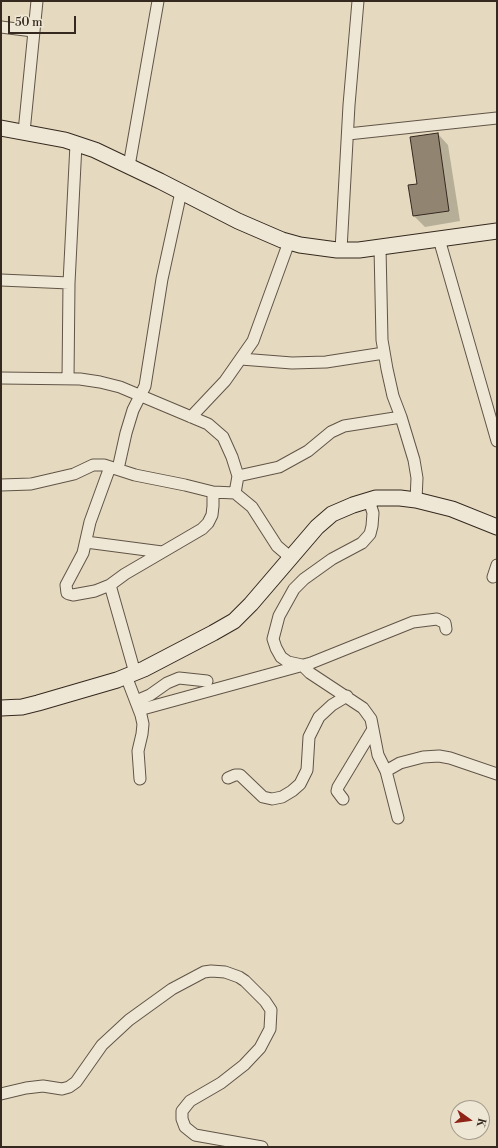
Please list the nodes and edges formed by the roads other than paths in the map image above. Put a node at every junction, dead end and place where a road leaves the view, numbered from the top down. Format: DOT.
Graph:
graph roads {
  1 [pos="37,1"];
  2 [pos="158,1"];
  3 [pos="358,1"];
  4 [pos="1,27"];
  5 [pos="34,31"];
  6 [pos="497,118"];
  7 [pos="1,128"];
  8 [pos="24,132"];
  9 [pos="348,134"];
  10 [pos="76,144"];
  11 [pos="129,166"];
  12 [pos="181,192"];
  13 [pos="497,231"];
  14 [pos="439,239"];
  15 [pos="289,242"];
  16 [pos="380,248"];
  17 [pos="341,250"];
  18 [pos="1,280"];
  19 [pos="69,283"];
  20 [pos="384,353"];
  21 [pos="241,359"];
  22 [pos="1,378"];
  23 [pos="68,379"];
  24 [pos="141,395"];
  25 [pos="191,417"];
  26 [pos="401,417"];
  27 [pos="497,441"];
  28 [pos="114,468"];
  29 [pos="238,476"];
  30 [pos="1,485"];
  31 [pos="213,492"];
  32 [pos="235,493"];
  33 [pos="369,500"];
  34 [pos="416,500"];
  35 [pos="497,526"];
  36 [pos="86,542"];
  37 [pos="162,552"];
  38 [pos="291,558"];
  39 [pos="497,564"];
  40 [pos="493,576"];
  41 [pos="110,586"];
  42 [pos="446,629"];
  43 [pos="302,665"];
  44 [pos="130,674"];
  45 [pos="207,681"];
  46 [pos="347,696"];
  47 [pos="137,705"];
  48 [pos="1,708"];
  49 [pos="373,729"];
  50 [pos="386,771"];
  51 [pos="497,774"];
  52 [pos="228,778"];
  53 [pos="140,779"];
  54 [pos="343,799"];
  55 [pos="398,818"];
  56 [pos="1,1094"];
  57 [pos="262,1147"];
  1 -- 5 [label="street"];
  2 -- 11 [label="street"];
  3 -- 9 [label="street"];
  4 -- 5 [label="street"];
  5 -- 8 [label="street"];
  6 -- 9 [label="street"];
  7 -- 8 [label="street"];
  8 -- 10 [label="street"];
  9 -- 17 [label="street"];
  10 -- 11 [label="street"];
  10 -- 19 [label="street"];
  11 -- 12 [label="street"];
  12 -- 15 [label="street"];
  12 -- 24 [label="street"];
  13 -- 14 [label="street"];
  14 -- 16 [label="street"];
  14 -- 27 [label="street"];
  15 -- 17 [label="street"];
  15 -- 21 [label="street"];
  16 -- 17 [label="street"];
  16 -- 20 [label="street"];
  18 -- 19 [label="street"];
  19 -- 23 [label="street"];
  20 -- 21 [label="street"];
  20 -- 26 [label="street"];
  21 -- 25 [label="street"];
  22 -- 23 [label="street"];
  23 -- 24 [label="street"];
  24 -- 25 [label="street"];
  24 -- 28 [label="street"];
  25 -- 29 [label="street"];
  26 -- 29 [label="street"];
  26 -- 34 [label="street"];
  28 -- 30 [label="street"];
  28 -- 31 [label="street"];
  28 -- 36 [label="street"];
  29 -- 32 [label="street"];
  31 -- 32 [label="street"];
  31 -- 37 [label="street"];
  32 -- 38 [label="street"];
  33 -- 34 [label="street"];
  33 -- 38 [label="street"];
  33 -- 43 [label="street"];
  34 -- 35 [label="street"];
  36 -- 37 [label="street"];
  36 -- 41 [label="street"];
  37 -- 41 [label="street"];
  38 -- 44 [label="street"];
  39 -- 40 [label="street"];
  41 -- 44 [label="street"];
  42 -- 43 [label="street"];
  43 -- 46 [label="street"];
  43 -- 47 [label="street"];
  44 -- 47 [label="street"];
  44 -- 48 [label="street"];
  45 -- 47 [label="street"];
  46 -- 49 [label="street"];
  46 -- 52 [label="street"];
  47 -- 53 [label="street"];
  49 -- 50 [label="street"];
  49 -- 54 [label="street"];
  50 -- 51 [label="street"];
  50 -- 55 [label="street"];
  56 -- 57 [label="street"];
}
